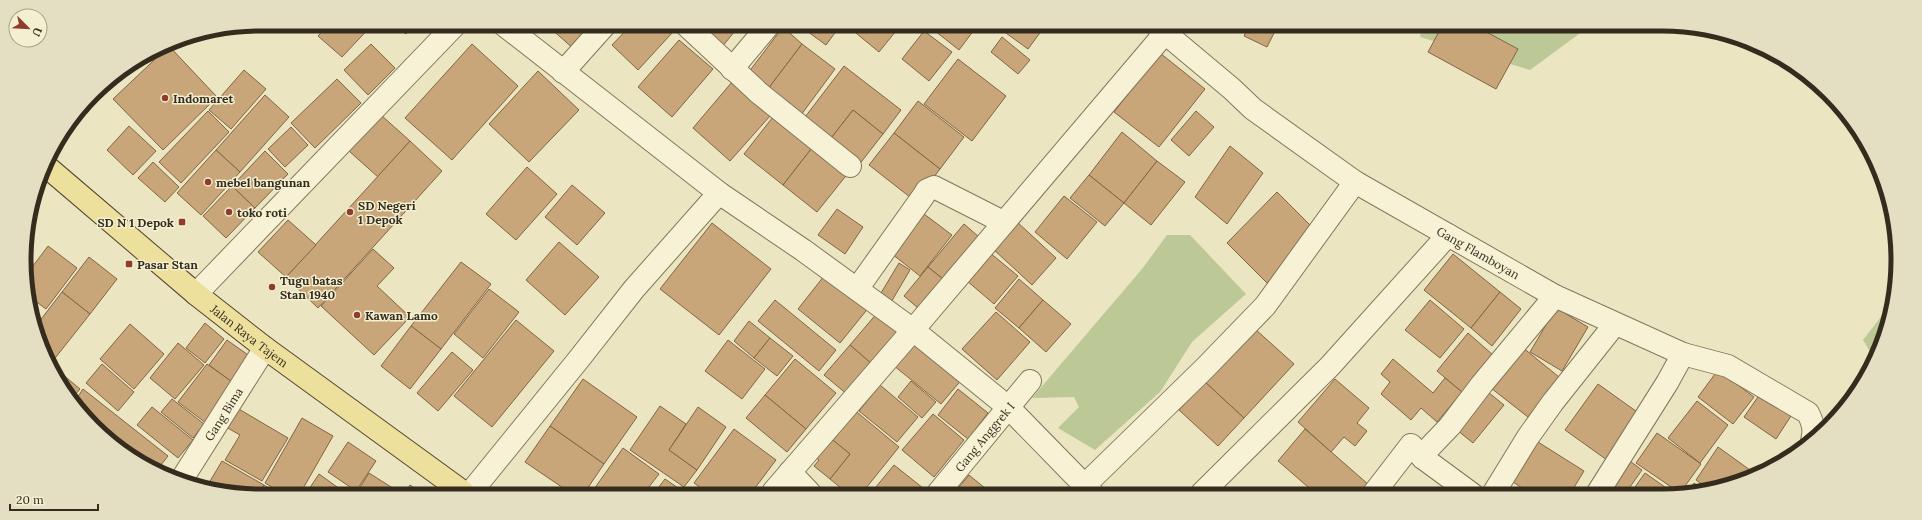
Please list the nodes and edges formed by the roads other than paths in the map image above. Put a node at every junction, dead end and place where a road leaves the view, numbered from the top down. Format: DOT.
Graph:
graph roads {
  1 [pos="449,31"];
  2 [pos="512,31"];
  3 [pos="600,31"];
  4 [pos="692,31"];
  5 [pos="764,31"];
  6 [pos="1160,31"];
  7 [pos="1162,31"];
  8 [pos="732,69"];
  9 [pos="563,72"];
  10 [pos="850,166"];
  11 [pos="50,169"];
  12 [pos="1355,182"];
  13 [pos="719,193"];
  14 [pos="1003,222"];
  15 [pos="1448,235"];
  16 [pos="857,289"];
  17 [pos="196,294"];
  18 [pos="1555,296"];
  19 [pos="1615,324"];
  20 [pos="913,330"];
  21 [pos="265,348"];
  22 [pos="1683,354"];
  23 [pos="1030,381"];
  24 [pos="1008,407"];
  25 [pos="1814,431"];
  26 [pos="1423,458"];
  27 [pos="790,472"];
  28 [pos="184,476"];
  29 [pos="460,489"];
  30 [pos="473,489"];
  31 [pos="776,489"];
  32 [pos="807,489"];
  33 [pos="941,489"];
  34 [pos="1089,489"];
  35 [pos="1206,489"];
  36 [pos="1378,489"];
  37 [pos="1465,489"];
  38 [pos="1496,489"];
  39 [pos="1600,489"];
  1 -- 17 [label="street"];
  2 -- 9 [label="street"];
  3 -- 9 [label="street"];
  4 -- 8 [label="street"];
  5 -- 8 [label="street"];
  6 -- 14 [label="street"];
  7 -- 12 [label="street, Gang Flamboyan"];
  8 -- 10 [label="street"];
  9 -- 13 [label="street"];
  11 -- 17 [label="main road, Jalan Raya Tajem"];
  12 -- 15 [label="street, Gang Flamboyan"];
  12 -- 34 [label="street"];
  13 -- 16 [label="street"];
  13 -- 30 [label="street"];
  14 -- 16 [label="street"];
  14 -- 20 [label="street"];
  15 -- 18 [label="street, Gang Flamboyan"];
  15 -- 35 [label="street"];
  16 -- 20 [label="street"];
  17 -- 21 [label="main road, Jalan Raya Tajem"];
  18 -- 19 [label="street, Gang Flamboyan"];
  18 -- 26 [label="street"];
  19 -- 22 [label="street, Gang Flamboyan"];
  19 -- 38 [label="street"];
  20 -- 24 [label="street"];
  20 -- 27 [label="street"];
  21 -- 28 [label="street, Gang Bima"];
  21 -- 29 [label="main road, Jalan Raya Tajem"];
  22 -- 25 [label="street, Gang Flamboyan"];
  22 -- 39 [label="street"];
  23 -- 24 [label="street, Gang Anggrek I"];
  24 -- 33 [label="street, Gang Anggrek I"];
  24 -- 34 [label="street"];
  26 -- 36 [label="street"];
  26 -- 37 [label="street"];
  27 -- 31 [label="street"];
  27 -- 32 [label="street"];
}
